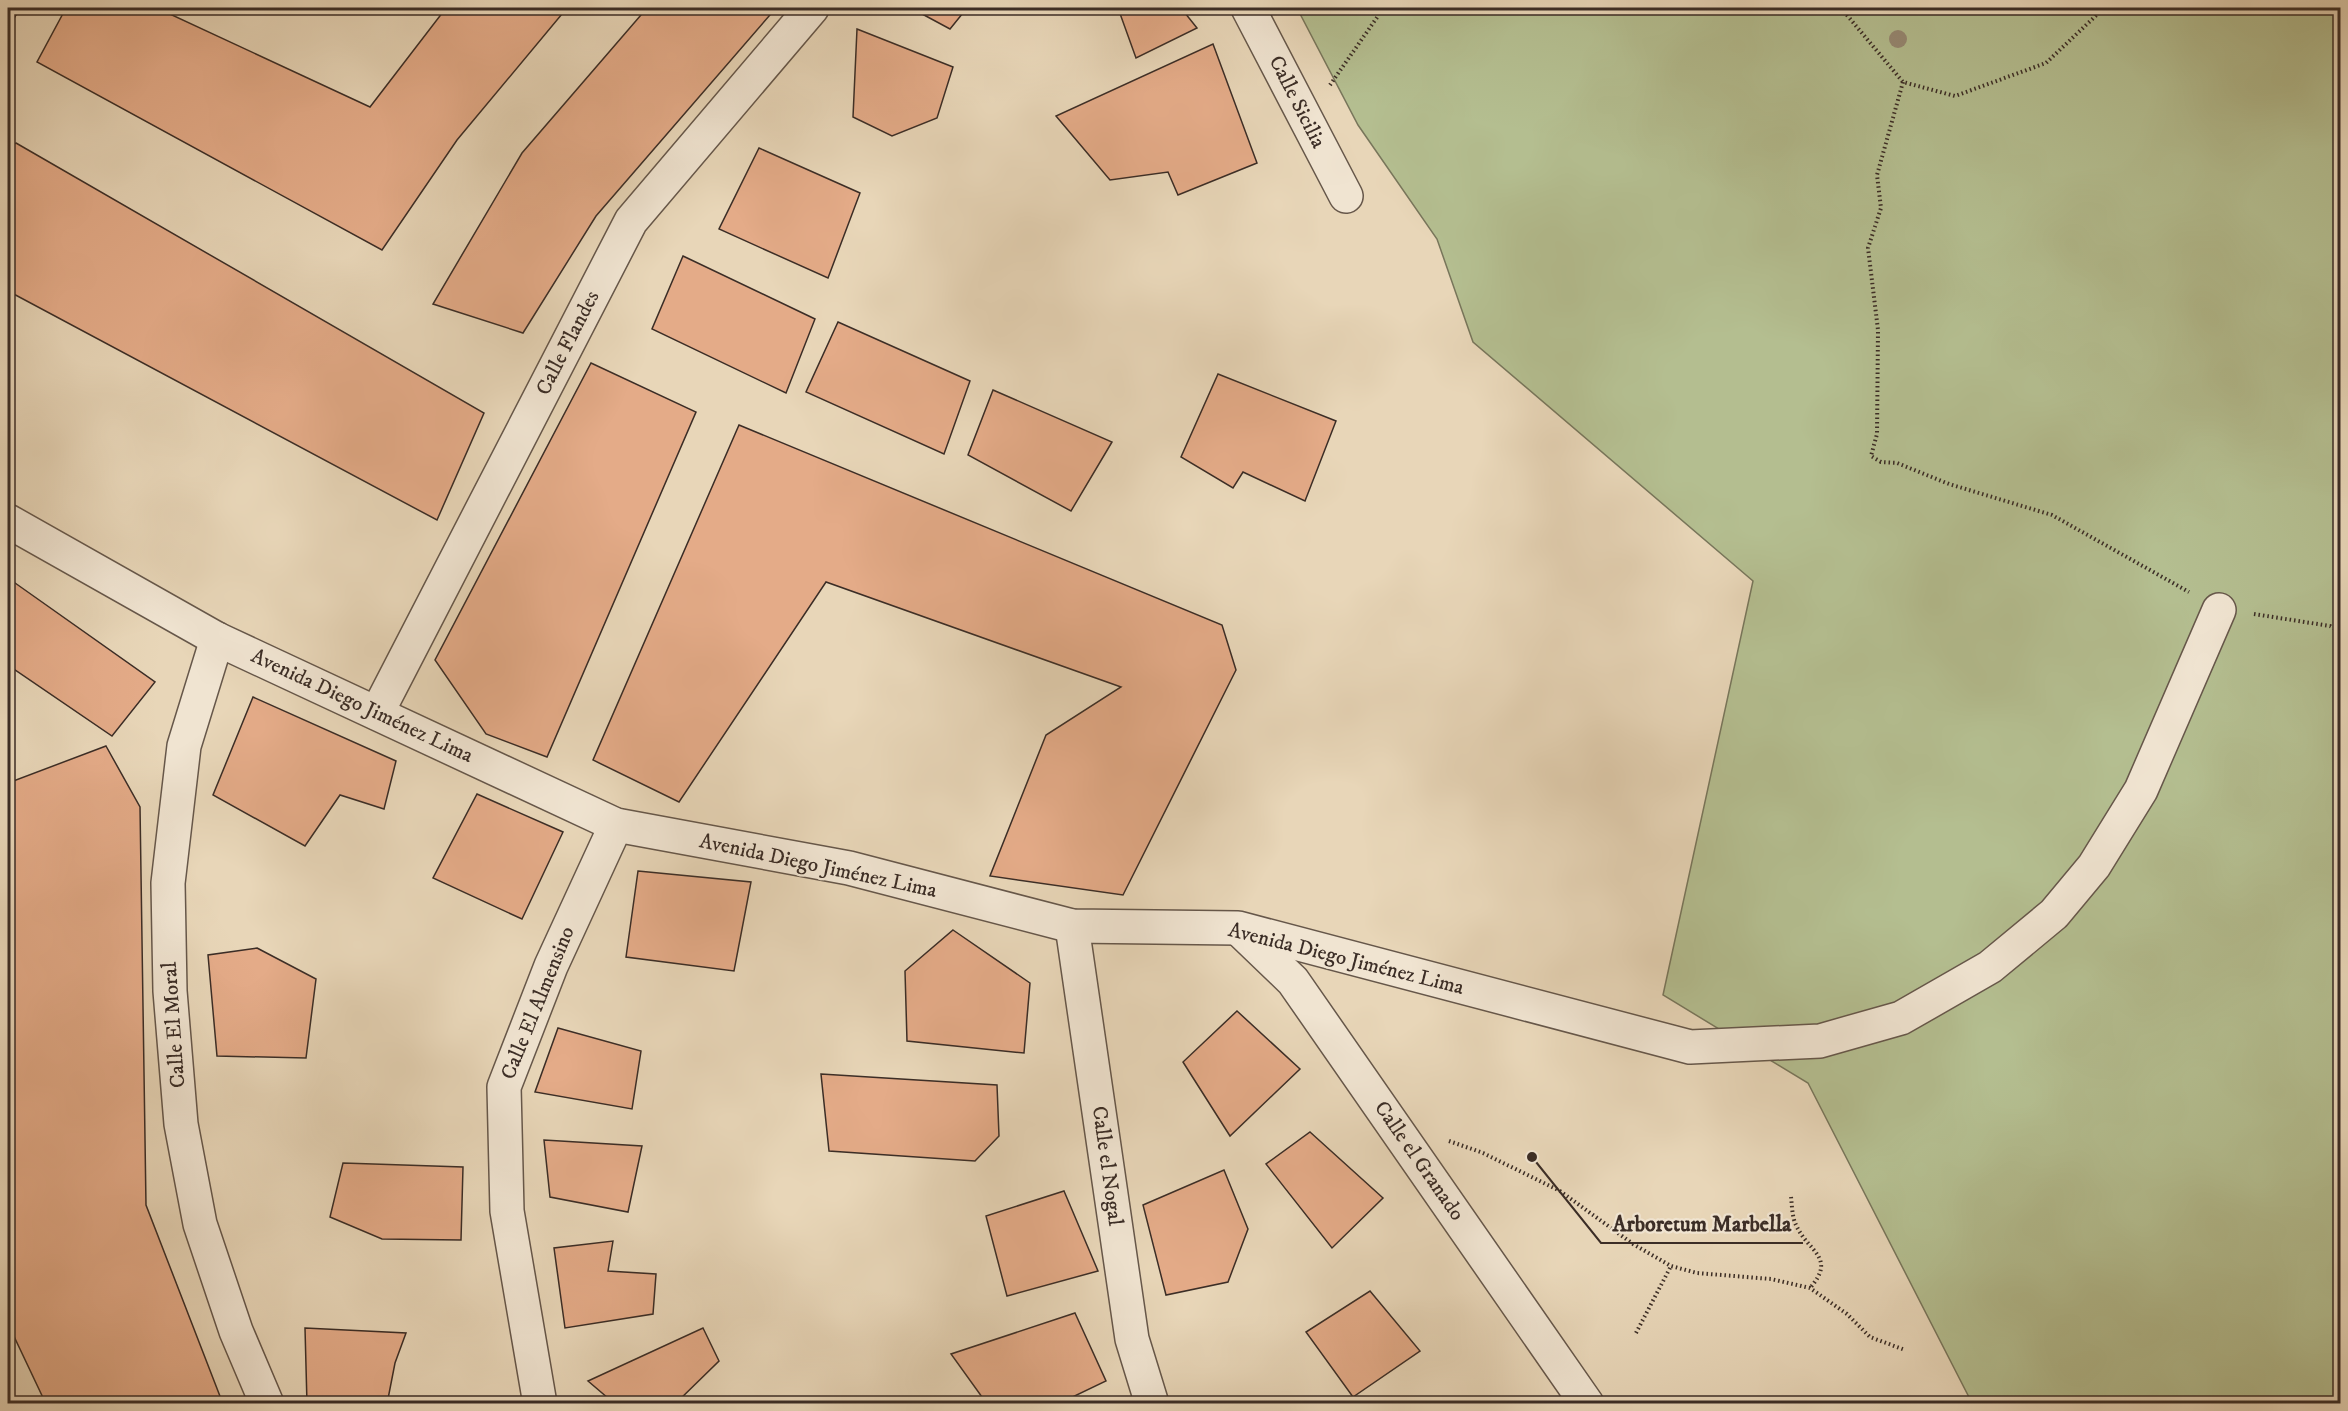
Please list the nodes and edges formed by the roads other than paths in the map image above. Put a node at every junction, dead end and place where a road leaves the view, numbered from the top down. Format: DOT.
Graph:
graph roads {
  1 [pos="812,8"];
  2 [pos="1248,8"];
  3 [pos="1346,196"];
  4 [pos="8,521"];
  5 [pos="2219,610"];
  6 [pos="218,639"];
  7 [pos="377,713"];
  8 [pos="616,825"];
  9 [pos="1072,926"];
  10 [pos="1238,928"];
  11 [pos="267,1404"];
  12 [pos="540,1404"];
  13 [pos="1152,1404"];
  14 [pos="1587,1404"];
  1 -- 7 [label="street, Calle Flandes"];
  2 -- 3 [label="street, Calle Sicilia"];
  4 -- 6 [label="street, Avenida Diego Jiménez Lima"];
  5 -- 10 [label="street, Avenida Diego Jiménez Lima"];
  6 -- 7 [label="street, Avenida Diego Jiménez Lima"];
  6 -- 11 [label="street, Calle El Moral"];
  7 -- 8 [label="street, Avenida Diego Jiménez Lima"];
  8 -- 9 [label="street, Avenida Diego Jiménez Lima"];
  8 -- 12 [label="street, Calle El Almensino"];
  9 -- 10 [label="street, Avenida Diego Jiménez Lima"];
  9 -- 13 [label="street, Calle el Nogal"];
  10 -- 14 [label="street, Calle el Granado"];
}
